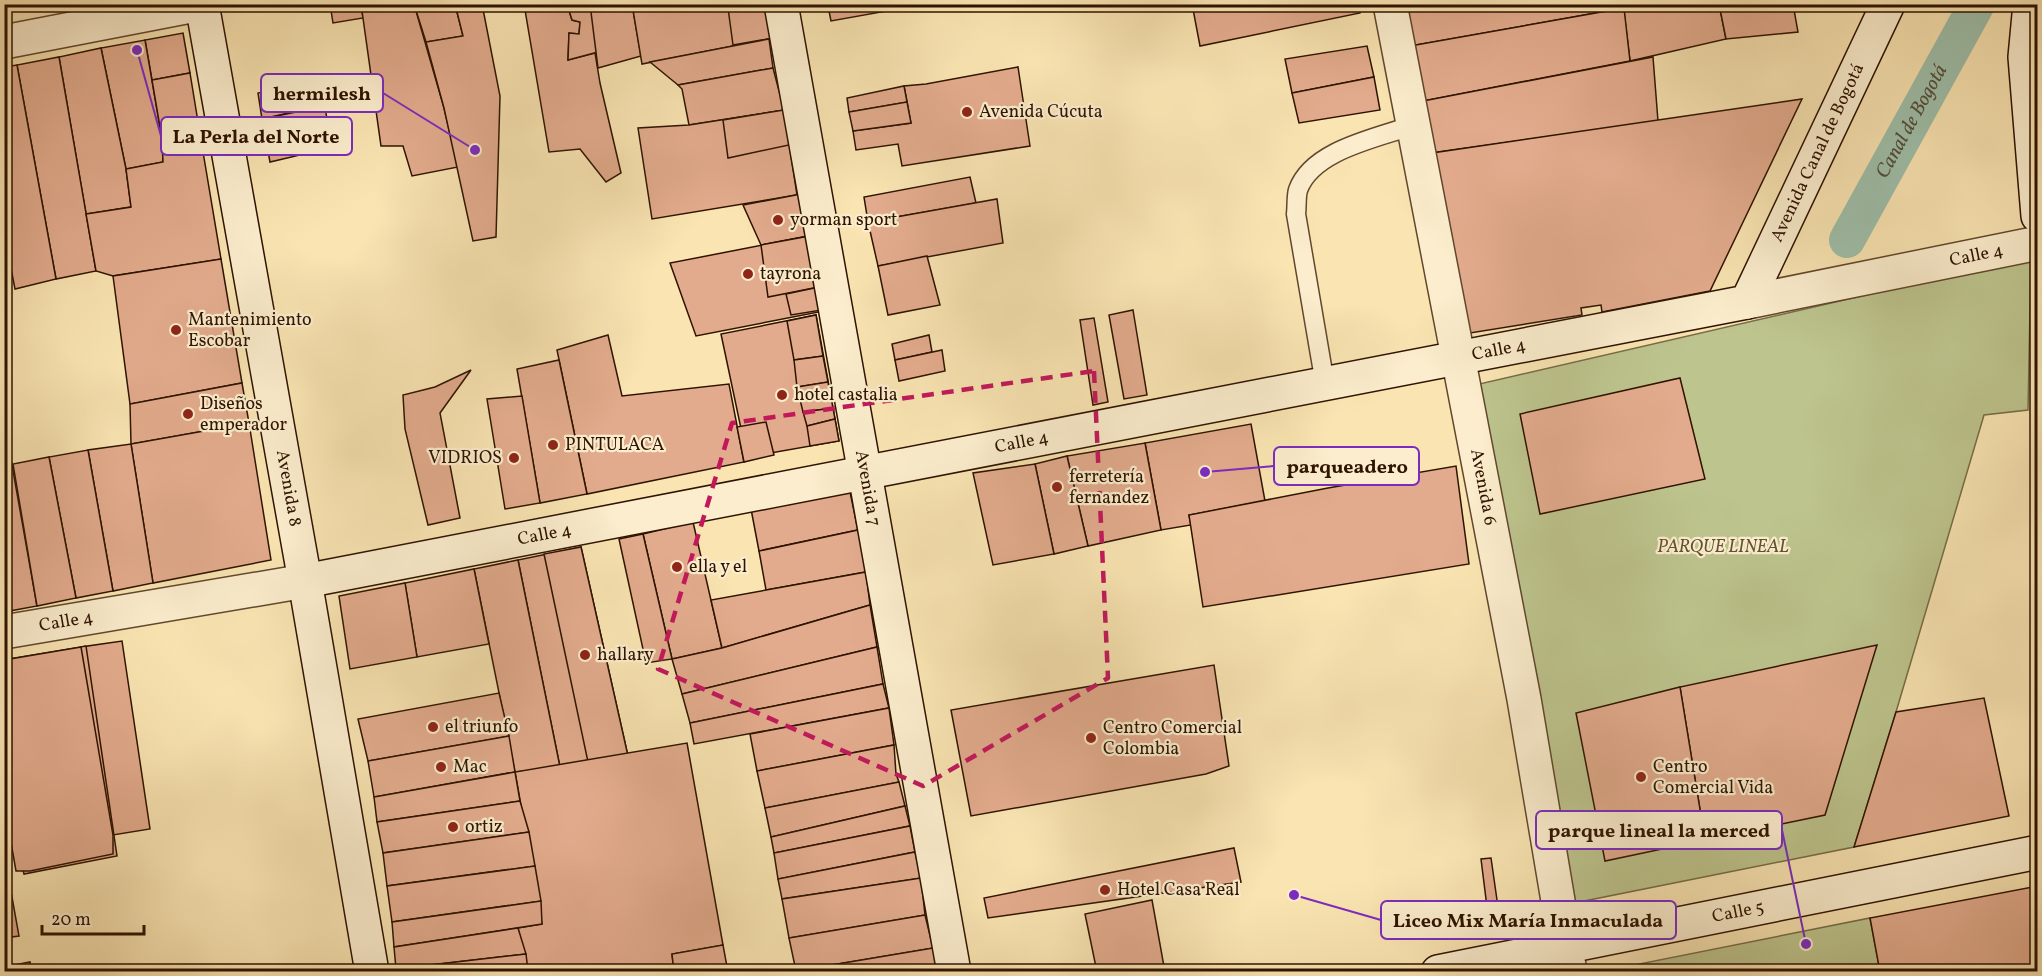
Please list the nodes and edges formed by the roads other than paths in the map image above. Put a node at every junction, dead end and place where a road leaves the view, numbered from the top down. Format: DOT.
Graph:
graph roads {
  1 [pos="201,4"];
  2 [pos="781,4"];
  3 [pos="1390,4"];
  4 [pos="1888,4"];
  5 [pos="2030,5"];
  6 [pos="4,42"];
  7 [pos="1414,125"];
  8 [pos="2037,216"];
  9 [pos="2037,243"];
  10 [pos="1747,302"];
  11 [pos="1458,358"];
  12 [pos="1324,384"];
  13 [pos="865,473"];
  14 [pos="305,581"];
  15 [pos="4,632"];
  16 [pos="2037,852"];
  17 [pos="1568,958"];
  18 [pos="372,972"];
  19 [pos="954,972"];
  20 [pos="1438,972"];
  1 -- 6 [label="main road"];
  1 -- 14 [label="main road, Avenida 8"];
  2 -- 13 [label="main road, Avenida 7"];
  3 -- 7 [label="main road, Avenida 6"];
  4 -- 10 [label="main road, Avenida Canal de Bogotá"];
  5 -- 8 [label="main road"];
  7 -- 11 [label="main road, Avenida 6"];
  7 -- 12 [label="lane"];
  9 -- 10 [label="main road, Calle 4"];
  10 -- 11 [label="main road, Calle 4"];
  11 -- 12 [label="main road, Calle 4"];
  11 -- 17 [label="main road, Avenida 6"];
  12 -- 13 [label="main road, Calle 4"];
  13 -- 14 [label="main road, Calle 4"];
  13 -- 19 [label="main road, Avenida 7"];
  14 -- 15 [label="main road, Calle 4"];
  14 -- 18 [label="main road, Avenida 8"];
  16 -- 17 [label="main road, Calle 5"];
  17 -- 20 [label="main road, Calle 5"];
}
